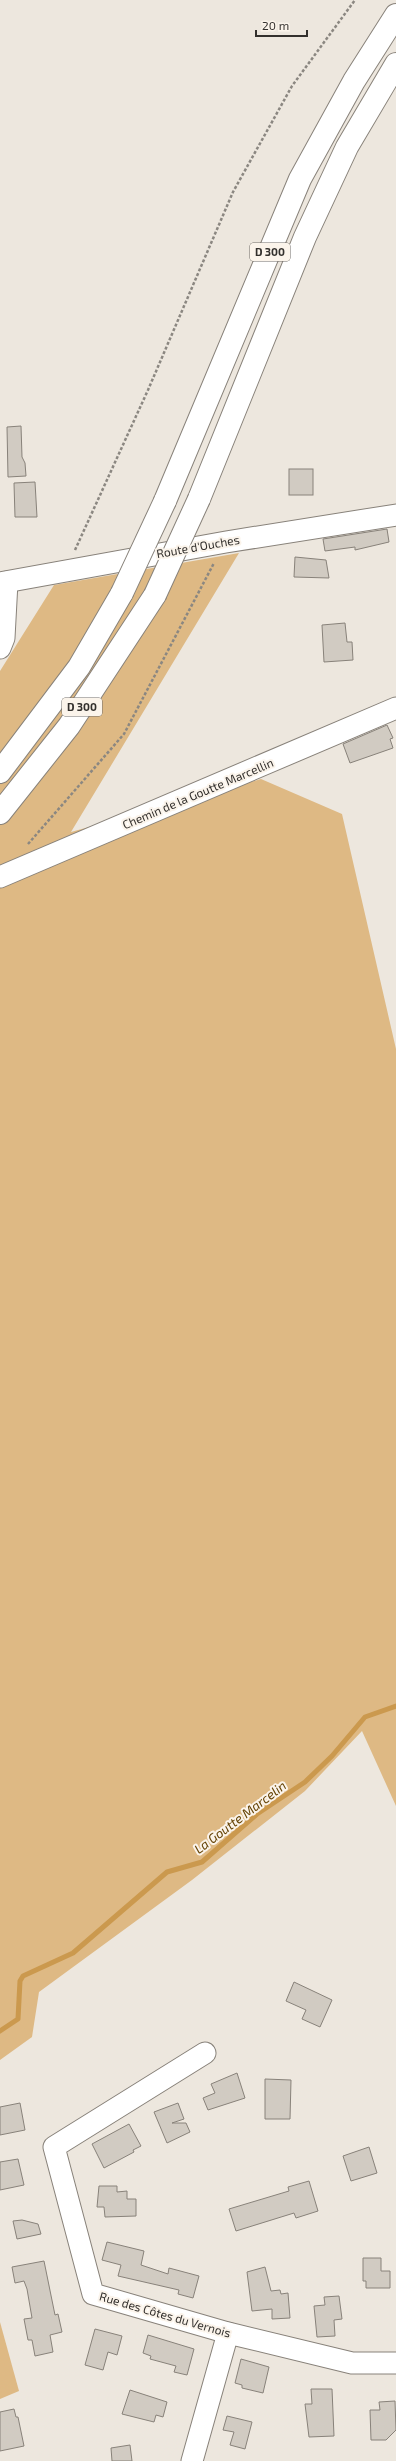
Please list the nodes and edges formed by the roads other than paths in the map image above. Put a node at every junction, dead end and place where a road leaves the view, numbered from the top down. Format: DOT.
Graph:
graph roads {
  1 [pos="396,15"];
  2 [pos="396,64"];
  3 [pos="396,515"];
  4 [pos="4,583"];
  5 [pos="0,648"];
  6 [pos="396,708"];
  7 [pos="0,772"];
  8 [pos="0,813"];
  9 [pos="0,877"];
  10 [pos="205,2053"];
  11 [pos="228,2333"];
  12 [pos="396,2363"];
  13 [pos="192,2461"];
  1 -- 7 [label="main road, D 300, bridge"];
  2 -- 8 [label="main road, D 300, bridge"];
  3 -- 4 [label="street, Route d'Ouches"];
  4 -- 5 [label="street"];
  6 -- 9 [label="street, Chemin de la Goutte Marcellin"];
  10 -- 11 [label="street, Rue des Côtes du Vernois"];
  11 -- 12 [label="street, Rue des Côtes du Vernois"];
  11 -- 13 [label="street"];
}
